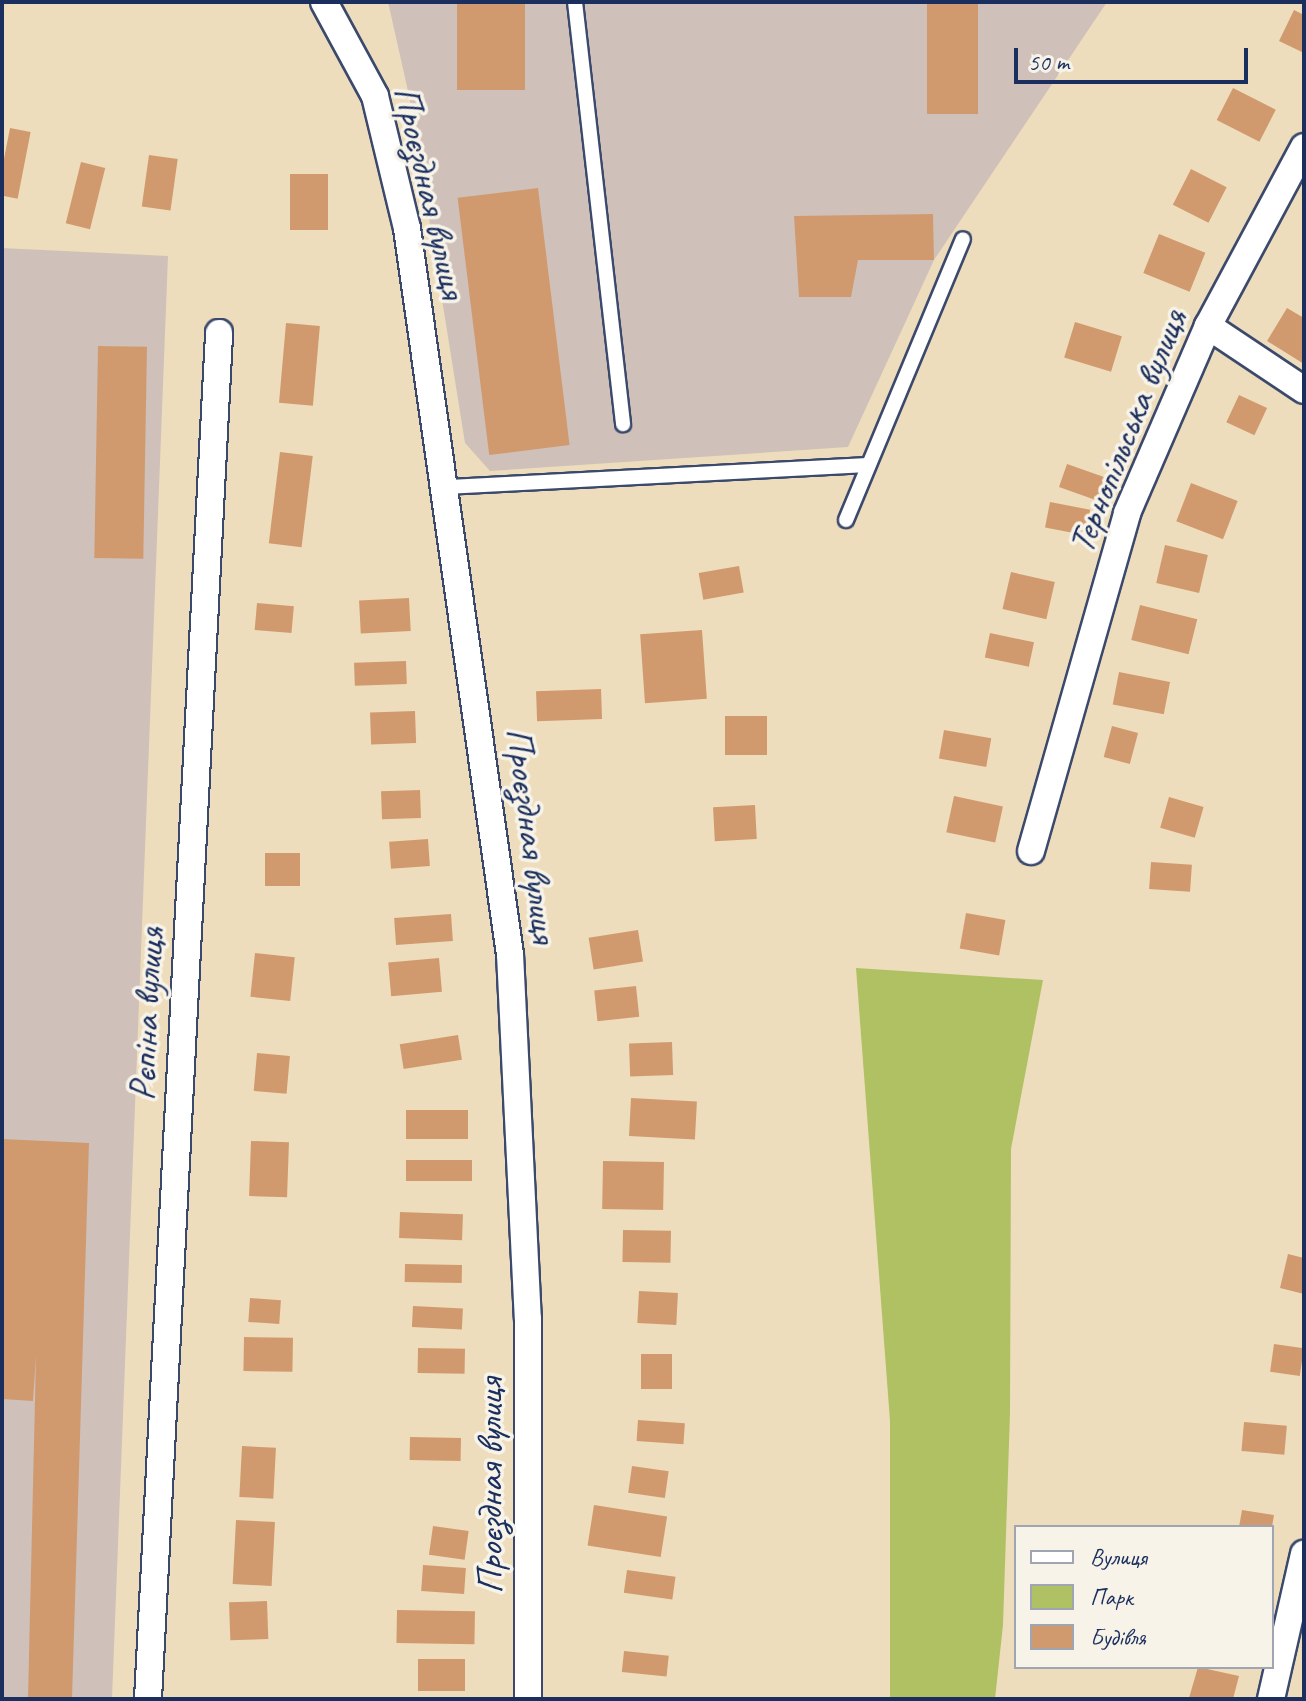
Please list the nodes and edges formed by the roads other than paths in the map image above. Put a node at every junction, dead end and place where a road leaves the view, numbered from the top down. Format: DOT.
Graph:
graph roads {
  1 [pos="324,2"];
  2 [pos="575,2"];
  3 [pos="1304,147"];
  4 [pos="963,239"];
  5 [pos="1208,326"];
  6 [pos="219,333"];
  7 [pos="1304,390"];
  8 [pos="623,424"];
  9 [pos="865,465"];
  10 [pos="447,487"];
  11 [pos="846,520"];
  12 [pos="1031,851"];
  13 [pos="1304,1554"];
  14 [pos="148,1699"];
  15 [pos="528,1699"];
  16 [pos="1271,1699"];
  1 -- 10 [label="street, Проєздная вулиця"];
  2 -- 8 [label="lane"];
  3 -- 5 [label="street, Тернопільська вулиця"];
  4 -- 9 [label="lane"];
  5 -- 7 [label="street"];
  5 -- 12 [label="street, Тернопільська вулиця"];
  6 -- 14 [label="street, Рєпіна вулиця"];
  9 -- 10 [label="lane"];
  9 -- 11 [label="lane"];
  10 -- 15 [label="street, Проєздная вулиця"];
  13 -- 16 [label="street"];
}
